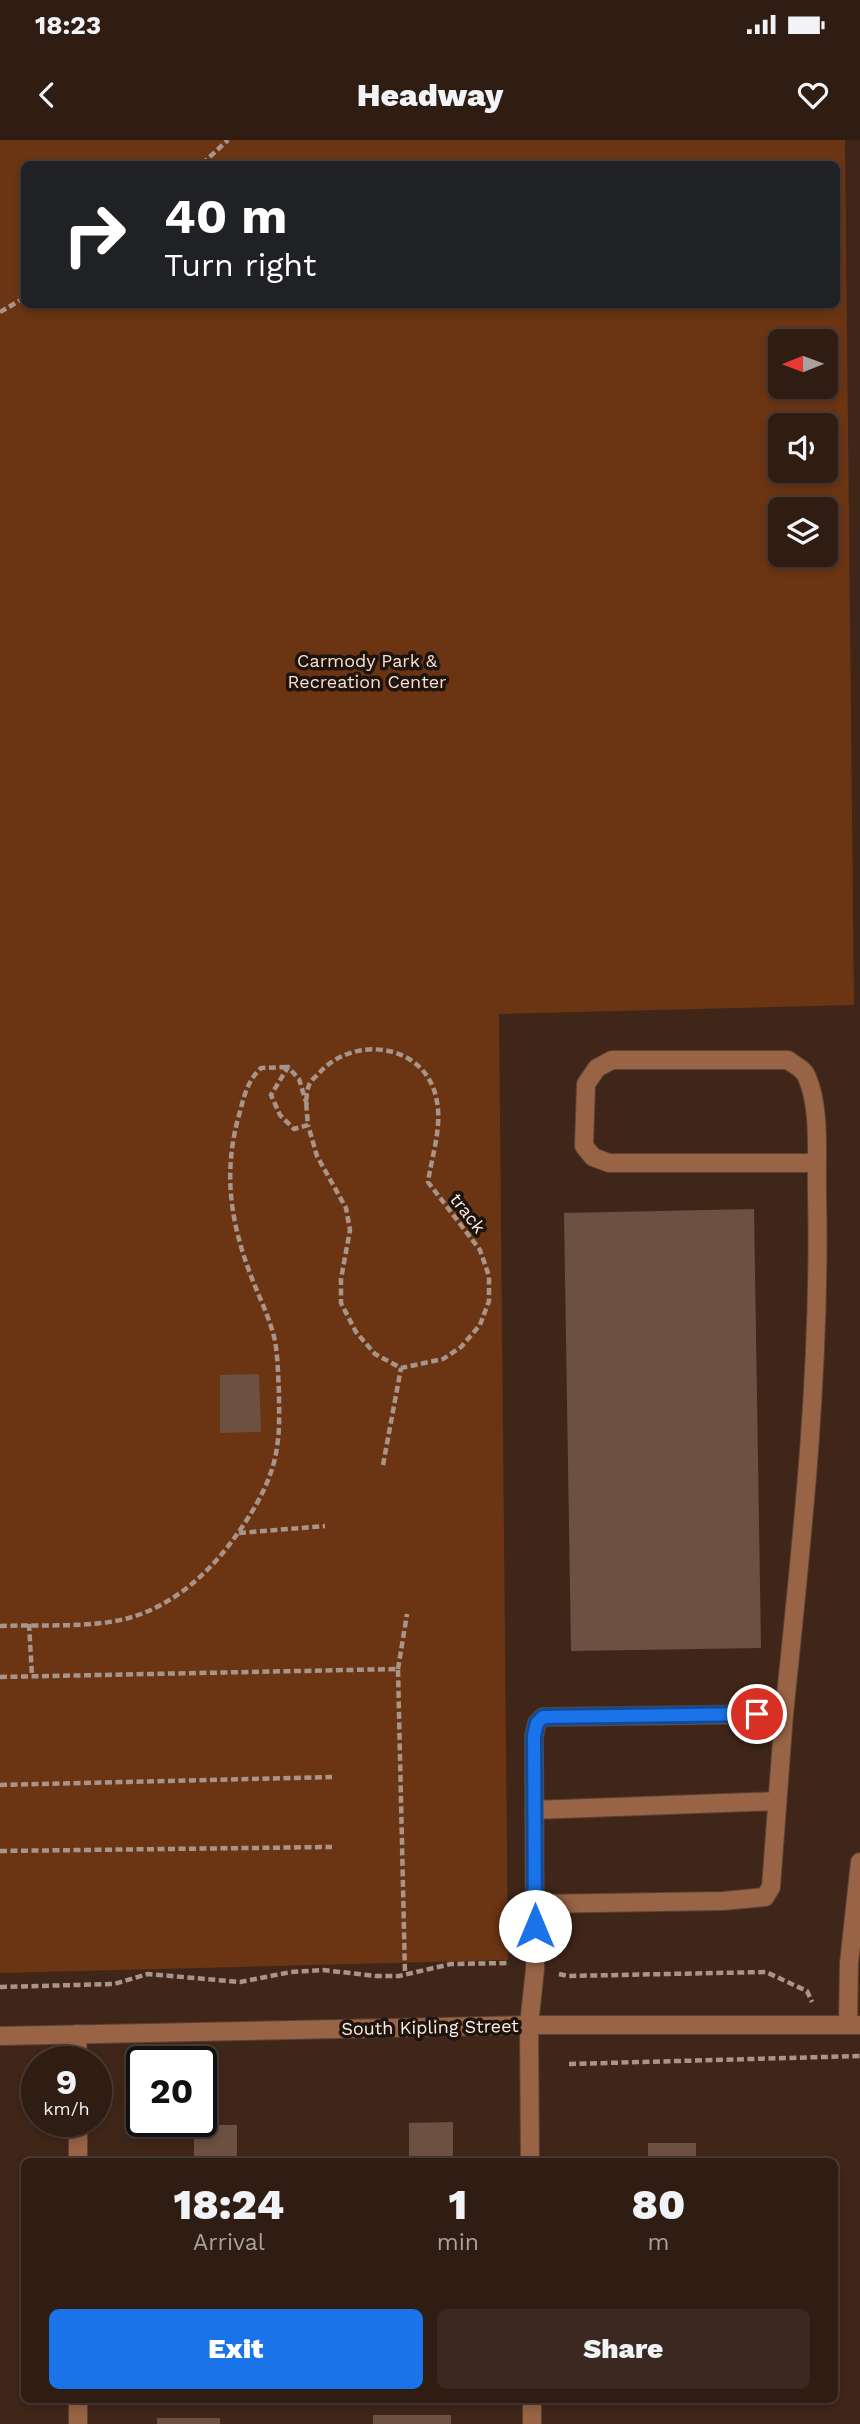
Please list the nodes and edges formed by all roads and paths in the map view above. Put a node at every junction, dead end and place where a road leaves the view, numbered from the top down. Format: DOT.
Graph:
graph roads {
  1 [pos="228,140"];
  2 [pos="205,161"];
  3 [pos="21,300"];
  4 [pos="0,312"];
  5 [pos="288,1067"];
  6 [pos="299,1079"];
  7 [pos="309,1083"];
  8 [pos="307,1105"];
  9 [pos="308,1125"];
  10 [pos="816,1163"];
  11 [pos="401,1368"];
  12 [pos="383,1465"];
  13 [pos="325,1525"];
  14 [pos="239,1533"];
  15 [pos="408,1614"];
  16 [pos="29,1624"];
  17 [pos="0,1626"];
  18 [pos="398,1669"];
  19 [pos="32,1676"];
  20 [pos="0,1677"];
  21 [pos="784,1714"];
  22 [pos="332,1777"];
  23 [pos="0,1785"];
  24 [pos="778,1801"];
  25 [pos="534,1810"];
  26 [pos="332,1847"];
  27 [pos="0,1851"];
  28 [pos="860,1862"];
  29 [pos="535,1903"];
  30 [pos="535,1969"];
  31 [pos="405,1974"];
  32 [pos="0,1987"];
  33 [pos="807,1991"];
  34 [pos="529,2025"];
  35 [pos="854,2025"];
  36 [pos="78,2034"];
  37 [pos="0,2036"];
  38 [pos="78,2046"];
  39 [pos="860,2056"];
  40 [pos="569,2064"];
  41 [pos="78,2137"];
  42 [pos="78,2158"];
  43 [pos="530,2158"];
  44 [pos="78,2403"];
  45 [pos="532,2403"];
  46 [pos="78,2424"];
  47 [pos="532,2424"];
  1 -- 2 [label="path"];
  3 -- 4 [label="path"];
  5 -- 6 [label="path"];
  5 -- 9 [label="path"];
  5 -- 14 [label="path"];
  6 -- 7 [label="path"];
  6 -- 8 [label="path"];
  7 -- 8 [label="path"];
  7 -- 11 [label="path, track"];
  8 -- 9 [label="path"];
  9 -- 11 [label="path"];
  10 -- 10 [label="street"];
  10 -- 21 [label="street"];
  11 -- 12 [label="path"];
  13 -- 14 [label="path"];
  14 -- 16 [label="path"];
  15 -- 18 [label="path"];
  16 -- 17 [label="path"];
  16 -- 19 [label="path"];
  18 -- 19 [label="path"];
  18 -- 31 [label="path"];
  19 -- 20 [label="path"];
  21 -- 24 [label="street"];
  21 -- 25 [label="street"];
  22 -- 23 [label="path"];
  24 -- 25 [label="street"];
  24 -- 29 [label="street"];
  25 -- 29 [label="street"];
  26 -- 27 [label="path"];
  28 -- 35 [label="street"];
  29 -- 30 [label="street"];
  30 -- 31 [label="path"];
  30 -- 33 [label="path"];
  30 -- 34 [label="street"];
  31 -- 32 [label="path"];
  34 -- 35 [label="street, South Kipling Street"];
  34 -- 36 [label="street, South Kipling Street"];
  34 -- 43 [label="street"];
  36 -- 37 [label="street, South Kipling Street"];
  36 -- 38 [label="street"];
  39 -- 40 [label="path"];
  41 -- 42 [label="street"];
  44 -- 46 [label="street"];
  45 -- 47 [label="street"];
}
